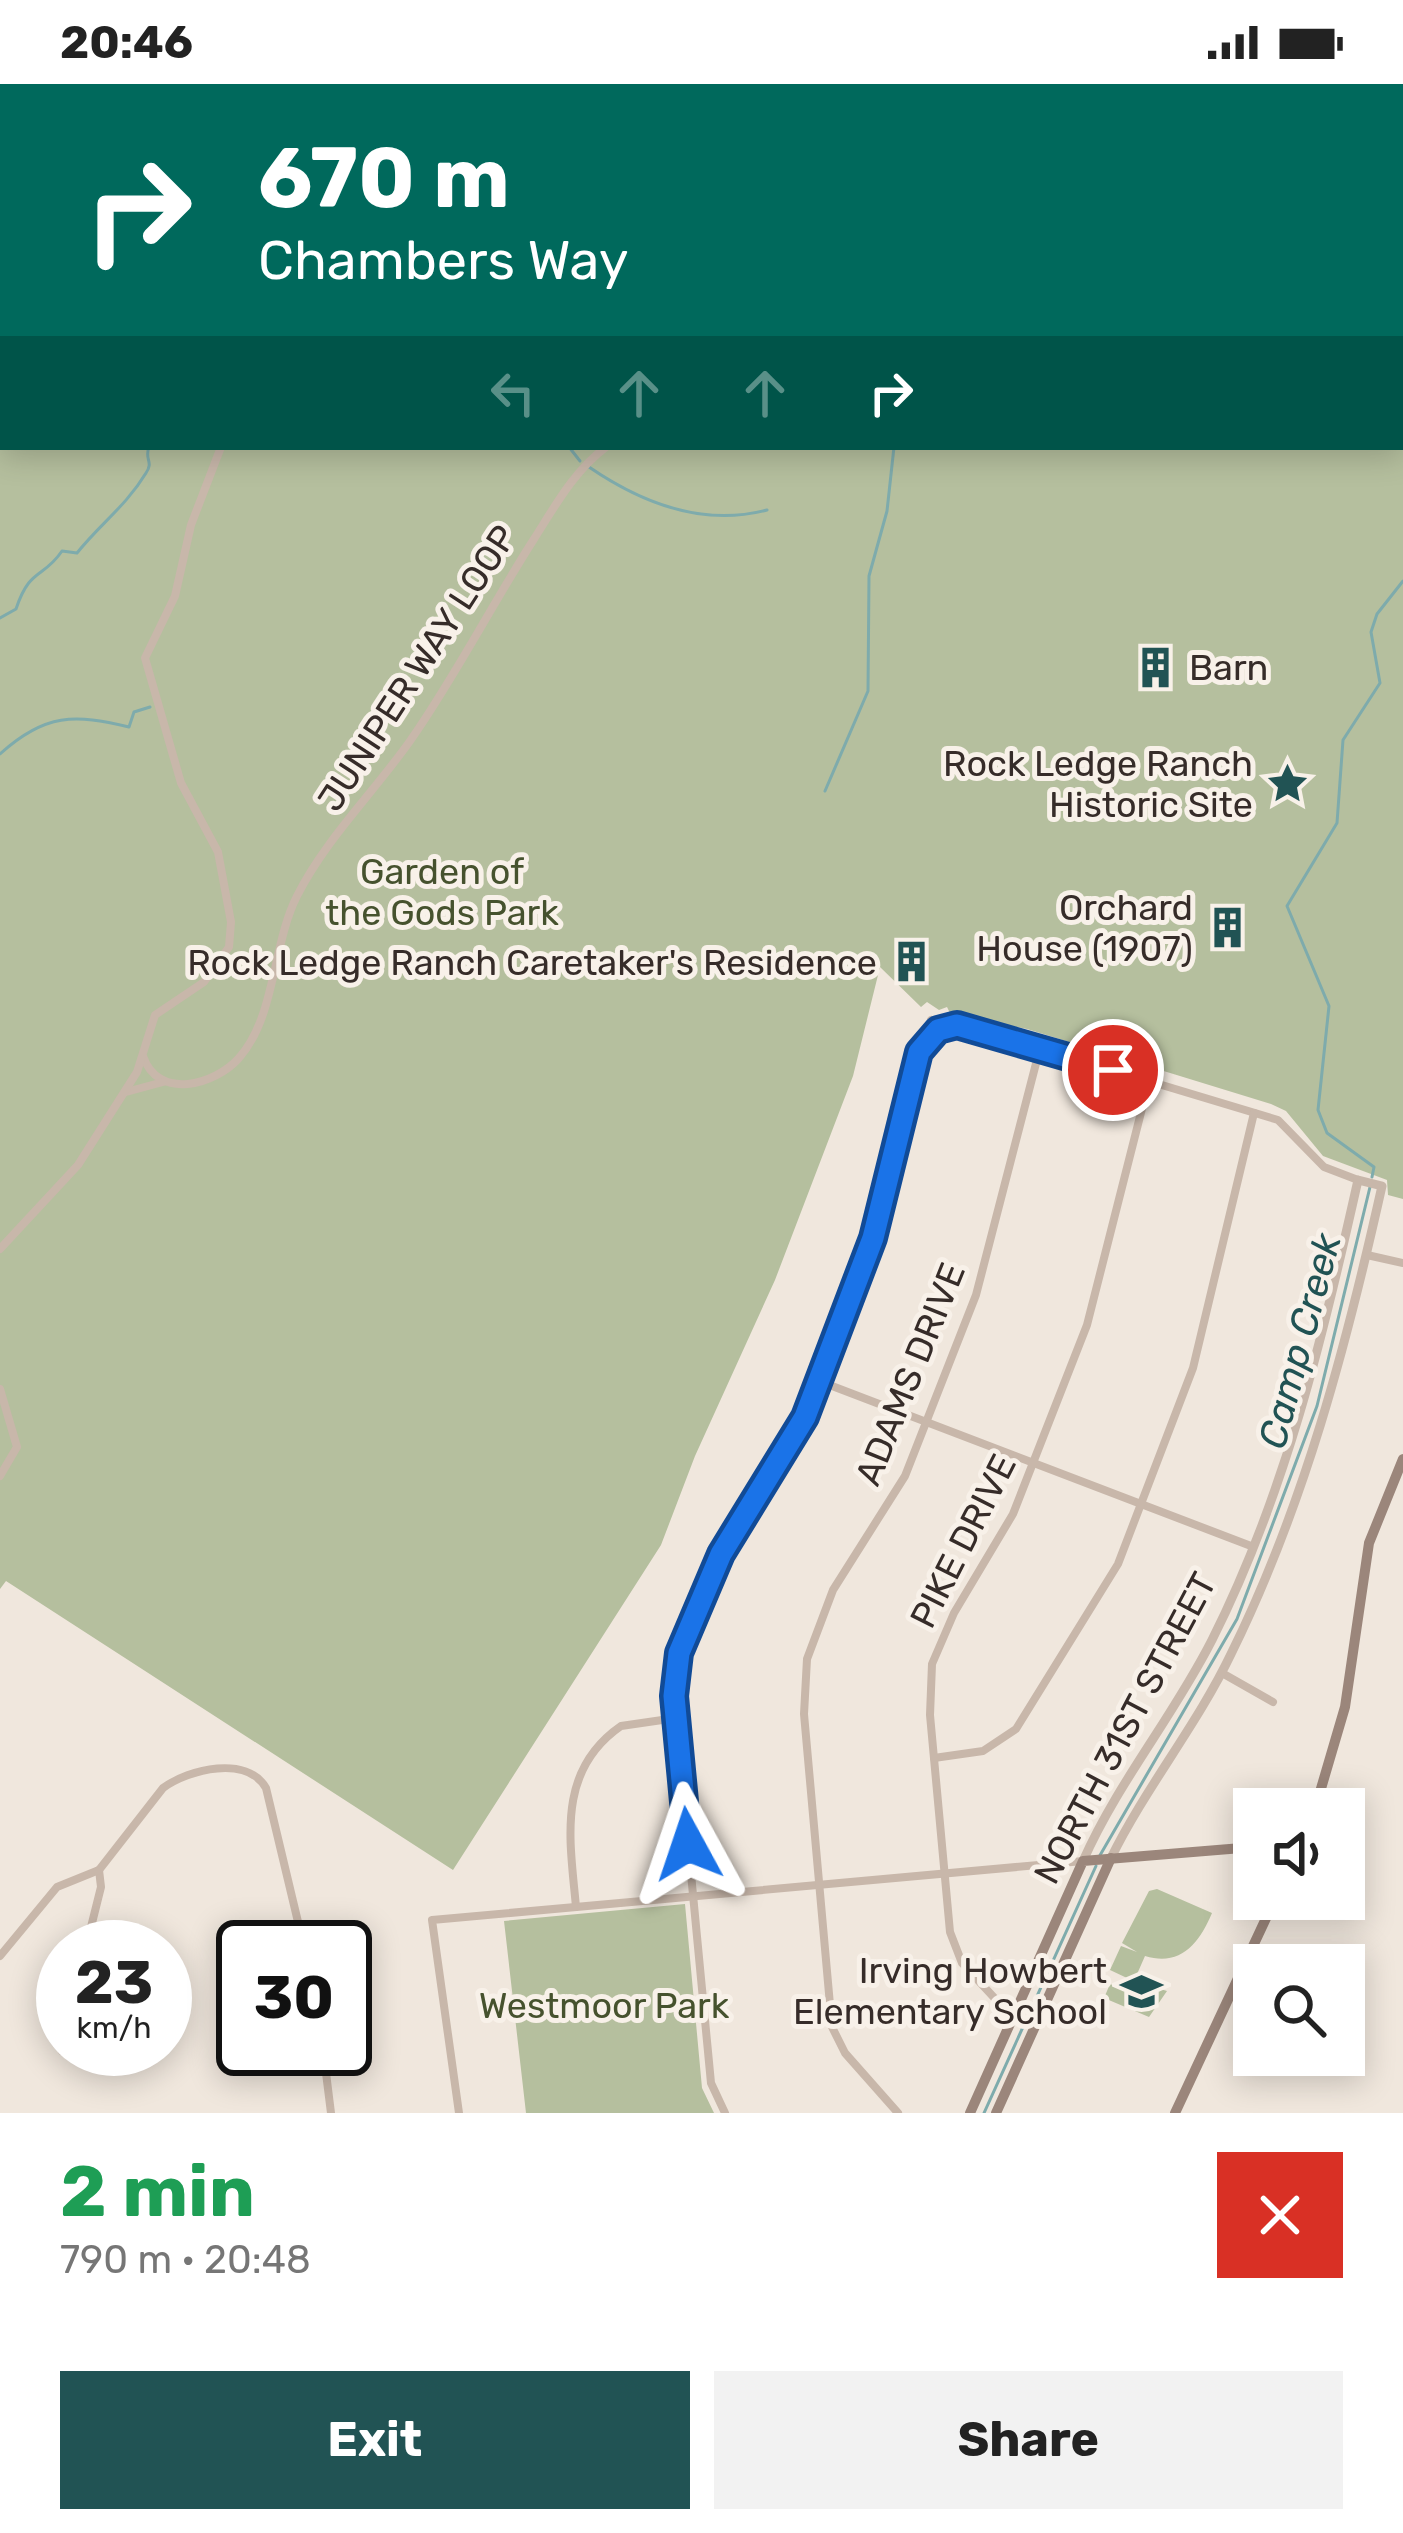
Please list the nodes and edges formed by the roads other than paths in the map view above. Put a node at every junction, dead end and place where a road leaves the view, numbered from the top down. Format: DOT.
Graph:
graph roads {
  1 [pos="220,450"];
  2 [pos="602,450"];
  3 [pos="931,1020"];
  4 [pos="938,1030"];
  5 [pos="1040,1048"];
  6 [pos="142,1054"];
  7 [pos="1149,1081"];
  8 [pos="164,1082"];
  9 [pos="125,1093"];
  10 [pos="1255,1112"];
  11 [pos="1358,1180"];
  12 [pos="0,1249"];
  13 [pos="1367,1255"];
  14 [pos="1403,1263"];
  15 [pos="819,1381"];
  16 [pos="0,1389"];
  17 [pos="926,1421"];
  18 [pos="1403,1459"];
  19 [pos="1034,1463"];
  20 [pos="0,1476"];
  21 [pos="1141,1504"];
  22 [pos="1251,1546"];
  23 [pos="1222,1672"];
  24 [pos="1273,1702"];
  25 [pos="676,1718"];
  26 [pos="934,1758"];
  27 [pos="1322,1788"];
  28 [pos="1233,1849"];
  29 [pos="1111,1858"];
  30 [pos="1083,1861"];
  31 [pos="99,1870"];
  32 [pos="945,1873"];
  33 [pos="818,1884"];
  34 [pos="692,1896"];
  35 [pos="576,1907"];
  36 [pos="94,1920"];
  37 [pos="298,1920"];
  38 [pos="1265,1920"];
  39 [pos="0,1956"];
  40 [pos="1012,2018"];
  41 [pos="326,2076"];
  42 [pos="331,2113"];
  43 [pos="459,2113"];
  44 [pos="725,2113"];
  45 [pos="898,2113"];
  46 [pos="970,2113"];
  47 [pos="996,2113"];
  48 [pos="1175,2113"];
  1 -- 6 [label="street"];
  2 -- 8 [label="street, JUNIPER WAY LOOP"];
  3 -- 4 [label="street"];
  4 -- 5 [label="street"];
  4 -- 15 [label="street"];
  5 -- 7 [label="street"];
  5 -- 17 [label="street, ADAMS DRIVE"];
  6 -- 8 [label="street"];
  6 -- 9 [label="street"];
  7 -- 10 [label="street"];
  7 -- 19 [label="street, PIKE DRIVE"];
  8 -- 9 [label="street, JUNIPER WAY LOOP"];
  9 -- 12 [label="street"];
  10 -- 11 [label="street"];
  10 -- 21 [label="street"];
  11 -- 13 [label="street, NORTH 31ST STREET"];
  11 -- 22 [label="street, NORTH 31ST STREET"];
  13 -- 14 [label="street"];
  13 -- 23 [label="street, NORTH 31ST STREET"];
  15 -- 17 [label="street"];
  15 -- 25 [label="street"];
  16 -- 20 [label="street"];
  17 -- 19 [label="street"];
  17 -- 33 [label="street, ADAMS DRIVE"];
  18 -- 27 [label="main road"];
  19 -- 21 [label="street"];
  19 -- 26 [label="street, PIKE DRIVE"];
  21 -- 22 [label="street"];
  21 -- 26 [label="street"];
  22 -- 30 [label="street, NORTH 31ST STREET"];
  23 -- 24 [label="street"];
  23 -- 29 [label="street, NORTH 31ST STREET"];
  25 -- 34 [label="street"];
  25 -- 35 [label="street"];
  26 -- 32 [label="street, PIKE DRIVE"];
  28 -- 29 [label="main road"];
  29 -- 30 [label="main road"];
  29 -- 47 [label="main road, NORTH 31ST STREET"];
  30 -- 32 [label="street"];
  30 -- 40 [label="main road, NORTH 31ST STREET"];
  31 -- 36 [label="street"];
  31 -- 37 [label="street"];
  31 -- 39 [label="street"];
  32 -- 33 [label="street"];
  32 -- 40 [label="street, PIKE DRIVE"];
  33 -- 34 [label="street"];
  33 -- 45 [label="street, ADAMS DRIVE"];
  34 -- 35 [label="street"];
  34 -- 44 [label="street"];
  35 -- 43 [label="street"];
  38 -- 48 [label="main road"];
  40 -- 46 [label="main road, NORTH 31ST STREET"];
  41 -- 42 [label="street"];
}
